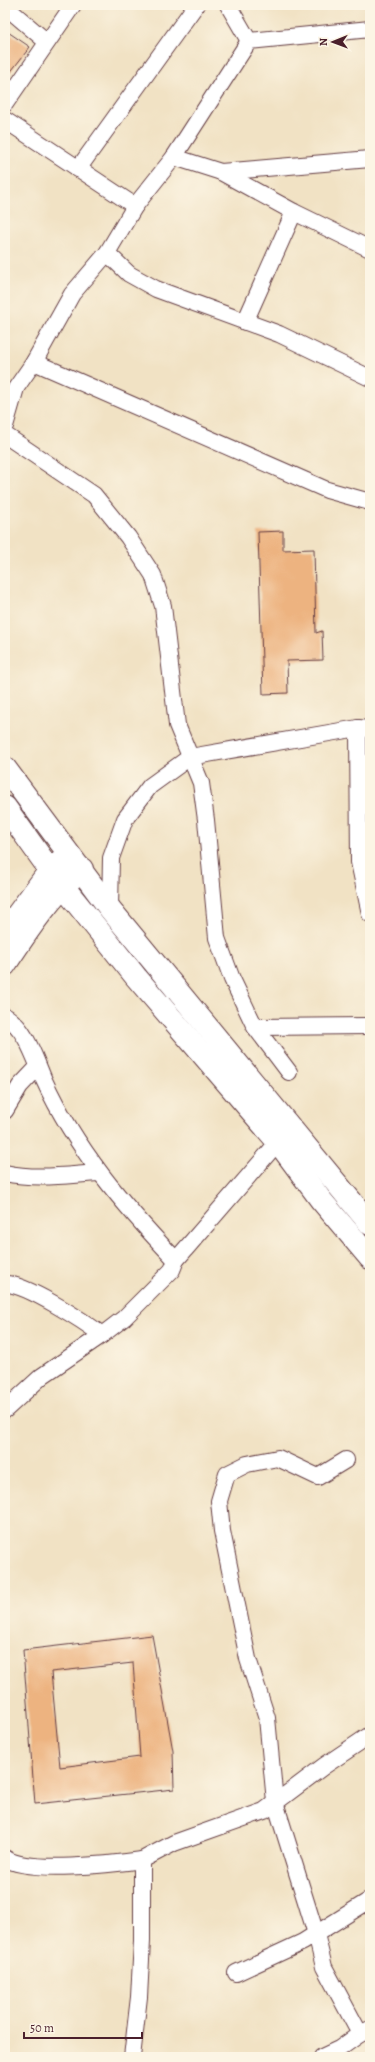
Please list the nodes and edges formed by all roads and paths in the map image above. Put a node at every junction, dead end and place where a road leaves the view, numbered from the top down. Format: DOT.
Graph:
graph roads {
  1 [pos="72,5"];
  2 [pos="196,5"];
  3 [pos="228,5"];
  4 [pos="5,6"];
  5 [pos="370,29"];
  6 [pos="249,41"];
  7 [pos="47,42"];
  8 [pos="5,104"];
  9 [pos="5,120"];
  10 [pos="174,157"];
  11 [pos="370,159"];
  12 [pos="78,168"];
  13 [pos="221,172"];
  14 [pos="135,206"];
  15 [pos="294,212"];
  16 [pos="370,249"];
  17 [pos="107,254"];
  18 [pos="245,322"];
  19 [pos="34,362"];
  20 [pos="370,378"];
  21 [pos="5,426"];
  22 [pos="5,435"];
  23 [pos="370,502"];
  24 [pos="364,728"];
  25 [pos="190,757"];
  26 [pos="5,768"];
  27 [pos="5,807"];
  28 [pos="75,862"];
  29 [pos="57,878"];
  30 [pos="110,909"];
  31 [pos="370,914"];
  32 [pos="5,931"];
  33 [pos="5,965"];
  34 [pos="5,1016"];
  35 [pos="370,1026"];
  36 [pos="255,1027"];
  37 [pos="38,1067"];
  38 [pos="289,1072"];
  39 [pos="5,1111"];
  40 [pos="278,1142"];
  41 [pos="5,1173"];
  42 [pos="99,1173"];
  43 [pos="368,1220"];
  44 [pos="370,1258"];
  45 [pos="176,1260"];
  46 [pos="5,1284"];
  47 [pos="102,1335"];
  48 [pos="5,1410"];
  49 [pos="346,1460"];
  50 [pos="370,1735"];
  51 [pos="275,1802"];
  52 [pos="5,1858"];
  53 [pos="142,1860"];
  54 [pos="370,1900"];
  55 [pos="316,1934"];
  56 [pos="236,1973"];
  57 [pos="365,2031"];
  58 [pos="132,2057"];
  59 [pos="322,2057"];
  1 -- 7 [label="street"];
  2 -- 12 [label="street"];
  3 -- 6 [label="street"];
  4 -- 7 [label="street"];
  5 -- 6 [label="street"];
  6 -- 10 [label="street"];
  7 -- 8 [label="street"];
  9 -- 12 [label="street"];
  10 -- 13 [label="street"];
  10 -- 14 [label="street"];
  11 -- 13 [label="street"];
  12 -- 14 [label="street"];
  13 -- 15 [label="street"];
  14 -- 17 [label="street"];
  15 -- 16 [label="street"];
  15 -- 18 [label="street"];
  17 -- 18 [label="street"];
  17 -- 19 [label="street"];
  18 -- 20 [label="street"];
  19 -- 21 [label="street"];
  19 -- 23 [label="street"];
  22 -- 25 [label="street"];
  24 -- 25 [label="street"];
  24 -- 31 [label="street"];
  25 -- 30 [label="street"];
  25 -- 36 [label="street"];
  26 -- 28 [label="main road"];
  27 -- 29 [label="main road"];
  28 -- 29 [label="main road"];
  28 -- 30 [label="main road"];
  29 -- 32 [label="main road"];
  29 -- 33 [label="main road"];
  29 -- 40 [label="main road"];
  30 -- 43 [label="main road"];
  34 -- 37 [label="street"];
  35 -- 36 [label="street"];
  36 -- 38 [label="street"];
  37 -- 39 [label="street"];
  37 -- 42 [label="street"];
  40 -- 44 [label="main road"];
  40 -- 45 [label="street"];
  41 -- 42 [label="street"];
  42 -- 45 [label="street"];
  45 -- 47 [label="street"];
  46 -- 47 [label="street"];
  47 -- 48 [label="street"];
  49 -- 51 [label="street"];
  50 -- 51 [label="street"];
  51 -- 53 [label="street"];
  51 -- 55 [label="street"];
  52 -- 53 [label="street"];
  53 -- 58 [label="street"];
  54 -- 55 [label="street"];
  55 -- 56 [label="street"];
  55 -- 57 [label="street"];
  57 -- 59 [label="street"];
}
